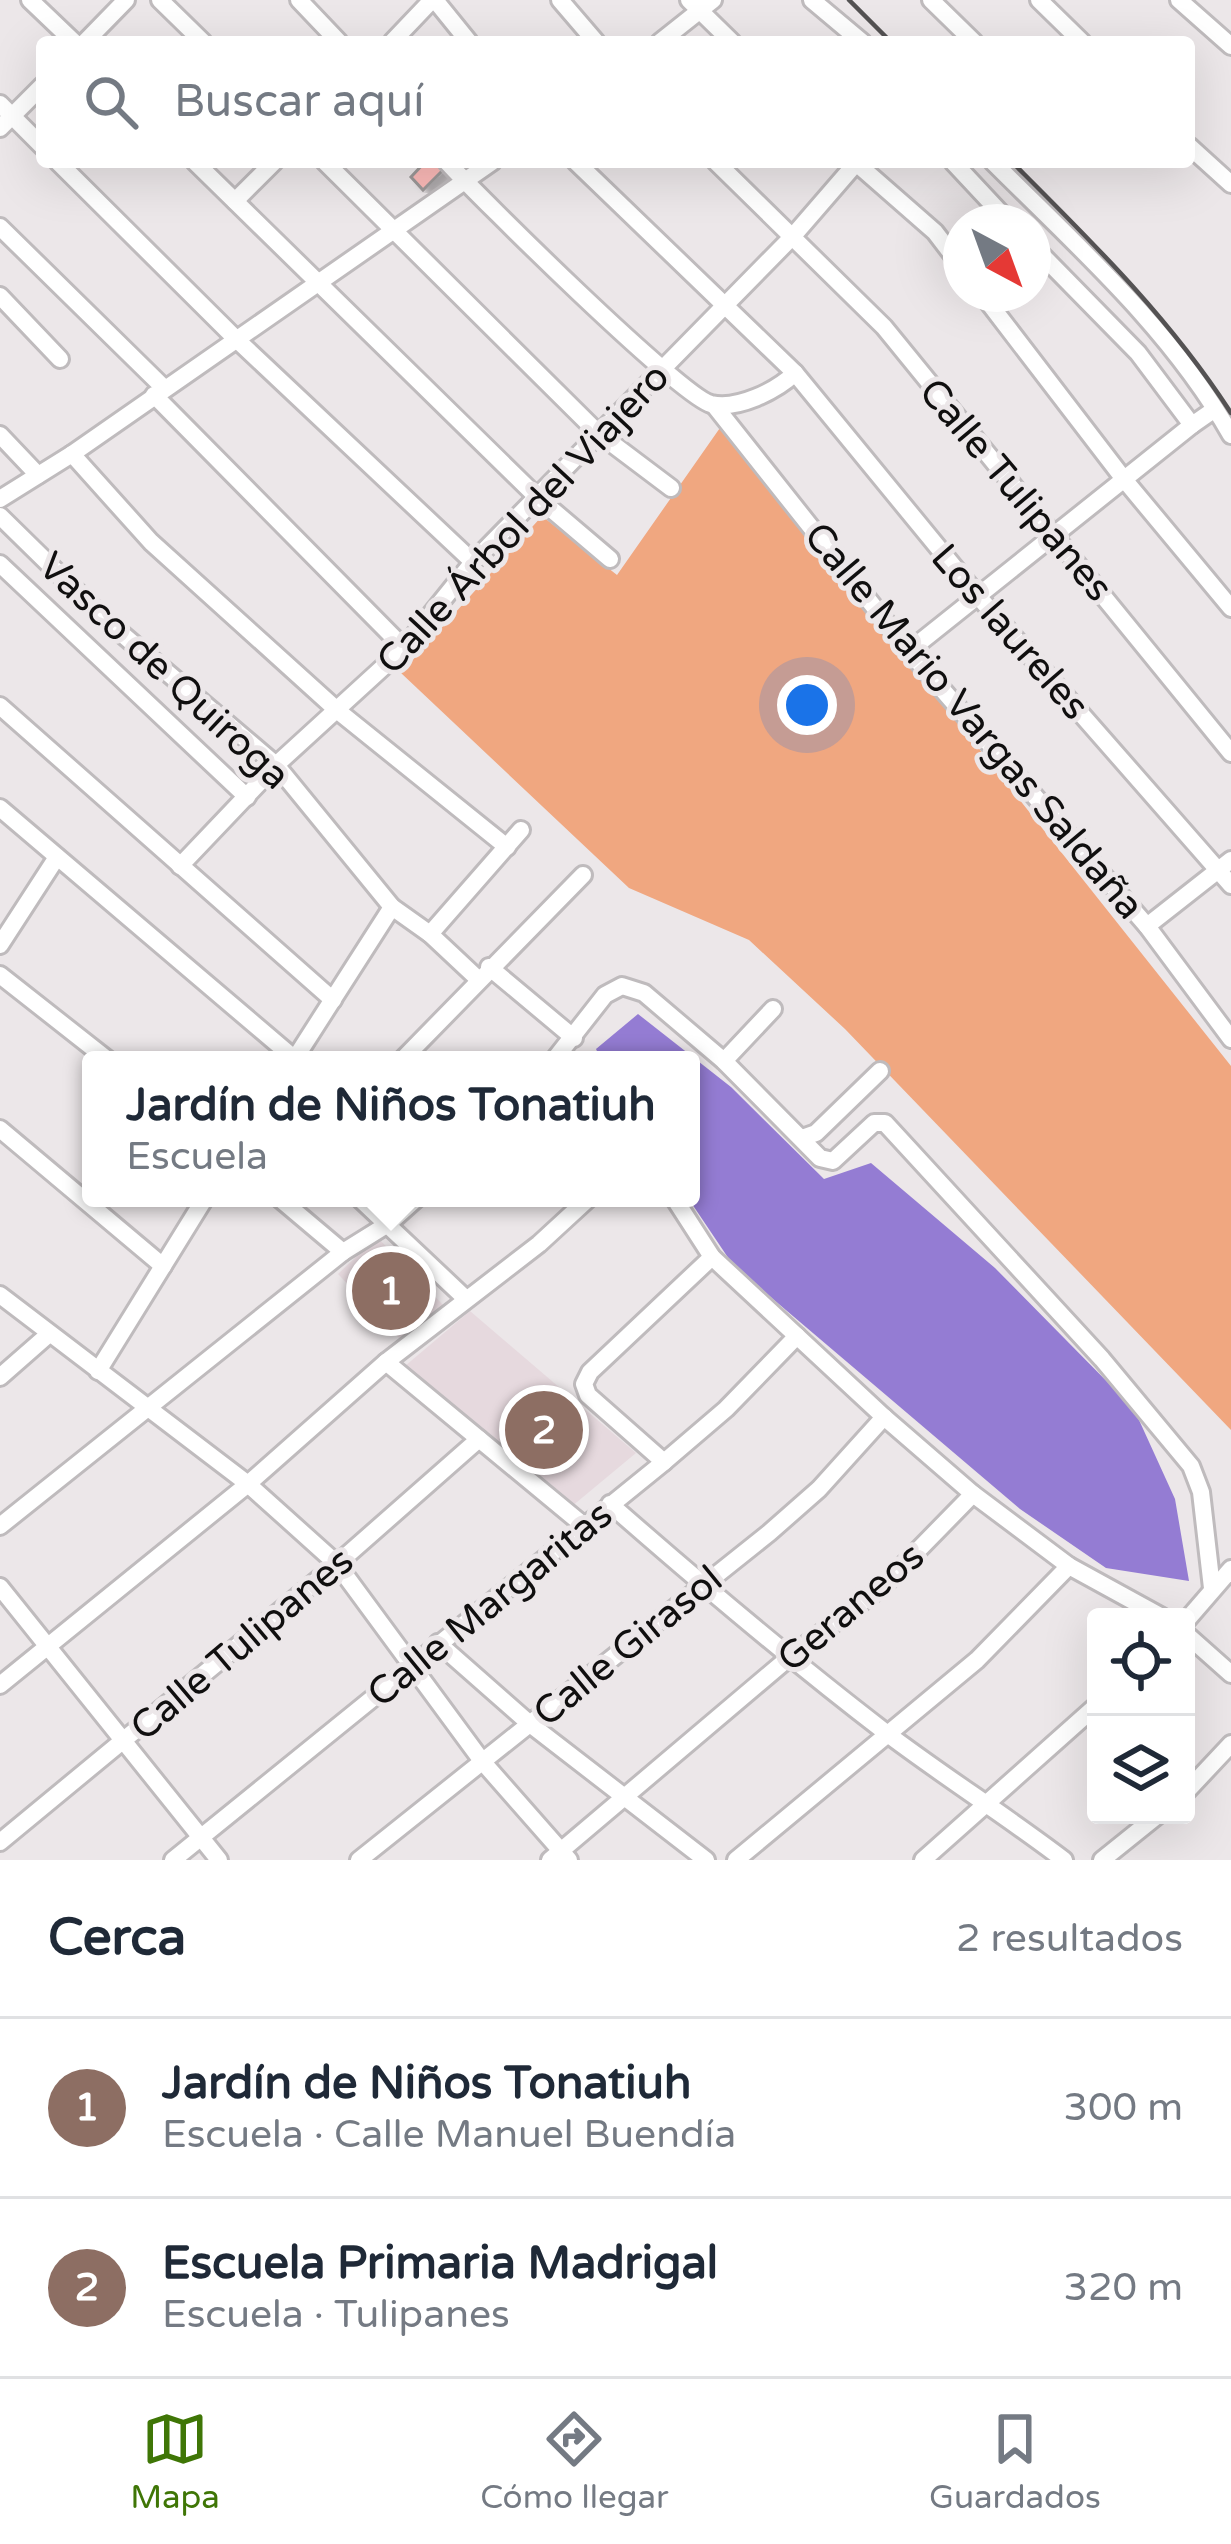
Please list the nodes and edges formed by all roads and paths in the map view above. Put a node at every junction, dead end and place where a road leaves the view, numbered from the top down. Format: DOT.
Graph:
graph roads {
  1 [pos="30,0"];
  2 [pos="126,0"];
  3 [pos="160,0"];
  4 [pos="299,0"];
  5 [pos="433,0"];
  6 [pos="560,0"];
  7 [pos="812,0"];
  8 [pos="931,0"];
  9 [pos="1039,0"];
  10 [pos="1179,0"];
  11 [pos="701,4"];
  12 [pos="1059,7"];
  13 [pos="68,36"];
  14 [pos="91,36"];
  15 [pos="197,36"];
  16 [pos="334,36"];
  17 [pos="398,36"];
  18 [pos="465,36"];
  19 [pos="591,36"];
  20 [pos="666,36"];
  21 [pos="726,36"];
  22 [pos="855,36"];
  23 [pos="968,36"];
  24 [pos="1078,36"];
  25 [pos="1231,46"];
  26 [pos="36,91"];
  27 [pos="4,116"];
  28 [pos="36,141"];
  29 [pos="1195,152"];
  30 [pos="1231,154"];
  31 [pos="64,168"];
  32 [pos="201,168"];
  33 [pos="268,168"];
  34 [pos="331,168"];
  35 [pos="452,168"];
  36 [pos="483,168"];
  37 [pos="582,168"];
  38 [pos="722,168"];
  39 [pos="851,168"];
  40 [pos="863,168"];
  41 [pos="959,168"];
  42 [pos="999,168"];
  43 [pos="1224,179"];
  44 [pos="464,181"];
  45 [pos="235,201"];
  46 [pos="992,204"];
  47 [pos="0,227"];
  48 [pos="396,230"];
  49 [pos="793,236"];
  50 [pos="943,242"];
  51 [pos="1051,264"];
  52 [pos="320,283"];
  53 [pos="0,296"];
  54 [pos="725,303"];
  55 [pos="996,312"];
  56 [pos="235,338"];
  57 [pos="60,359"];
  58 [pos="662,368"];
  59 [pos="795,373"];
  60 [pos="159,391"];
  61 [pos="714,405"];
  62 [pos="1215,409"];
  63 [pos="1192,425"];
  64 [pos="598,433"];
  65 [pos="0,434"];
  66 [pos="1231,435"];
  67 [pos="72,454"];
  68 [pos="38,475"];
  69 [pos="1123,478"];
  70 [pos="670,488"];
  71 [pos="537,497"];
  72 [pos="0,499"];
  73 [pos="0,516"];
  74 [pos="1055,532"];
  75 [pos="610,559"];
  76 [pos="473,562"];
  77 [pos="0,564"];
  78 [pos="976,595"];
  79 [pos="1231,608"];
  80 [pos="404,648"];
  81 [pos="909,651"];
  82 [pos="0,706"];
  83 [pos="338,711"];
  84 [pos="1231,753"];
  85 [pos="276,765"];
  86 [pos="247,796"];
  87 [pos="0,808"];
  88 [pos="521,830"];
  89 [pos="507,847"];
  90 [pos="57,856"];
  91 [pos="1225,865"];
  92 [pos="180,866"];
  93 [pos="583,875"];
  94 [pos="1231,885"];
  95 [pos="392,907"];
  96 [pos="1147,926"];
  97 [pos="430,934"];
  98 [pos="0,945"];
  99 [pos="484,973"];
  100 [pos="0,975"];
  101 [pos="332,1000"];
  102 [pos="773,1009"];
  103 [pos="574,1038"];
  104 [pos="1231,1039"];
  105 [pos="97,1051"];
  106 [pos="285,1051"];
  107 [pos="299,1051"];
  108 [pos="410,1051"];
  109 [pos="562,1051"];
  110 [pos="724,1061"];
  111 [pos="880,1071"];
  112 [pos="0,1129"];
  113 [pos="802,1138"];
  114 [pos="82,1198"];
  115 [pos="93,1207"];
  116 [pos="200,1207"];
  117 [pos="290,1207"];
  118 [pos="369,1207"];
  119 [pos="407,1207"];
  120 [pos="579,1207"];
  121 [pos="680,1207"];
  122 [pos="388,1224"];
  123 [pos="343,1252"];
  124 [pos="712,1257"];
  125 [pos="164,1266"];
  126 [pos="0,1295"];
  127 [pos="466,1298"];
  128 [pos="49,1334"];
  129 [pos="797,1336"];
  130 [pos="386,1362"];
  131 [pos="98,1371"];
  132 [pos="0,1377"];
  133 [pos="149,1410"];
  134 [pos="884,1418"];
  135 [pos="479,1439"];
  136 [pos="664,1462"];
  137 [pos="248,1484"];
  138 [pos="974,1494"];
  139 [pos="610,1504"];
  140 [pos="0,1526"];
  141 [pos="583,1526"];
  142 [pos="337,1564"];
  143 [pos="1069,1566"];
  144 [pos="1231,1569"];
  145 [pos="701,1584"];
  146 [pos="0,1587"];
  147 [pos="1212,1588"];
  148 [pos="1146,1608"];
  149 [pos="1195,1610"];
  150 [pos="1195,1642"];
  151 [pos="437,1643"];
  152 [pos="47,1645"];
  153 [pos="791,1656"];
  154 [pos="410,1667"];
  155 [pos="1231,1674"];
  156 [pos="0,1685"];
  157 [pos="1087,1714"];
  158 [pos="530,1724"];
  159 [pos="888,1734"];
  160 [pos="123,1742"];
  161 [pos="1231,1744"];
  162 [pos="482,1761"];
  163 [pos="1195,1782"];
  164 [pos="626,1798"];
  165 [pos="990,1803"];
  166 [pos="1147,1824"];
  167 [pos="201,1838"];
  168 [pos="0,1842"];
  169 [pos="560,1857"];
  170 [pos="173,1860"];
  171 [pos="219,1860"];
  172 [pos="359,1860"];
  173 [pos="706,1860"];
  174 [pos="736,1860"];
  175 [pos="923,1860"];
  176 [pos="1064,1860"];
  177 [pos="1102,1860"];
  1 -- 13 [label="street"];
  2 -- 14 [label="street"];
  3 -- 15 [label="street"];
  4 -- 16 [label="street"];
  5 -- 17 [label="street"];
  5 -- 18 [label="street"];
  6 -- 19 [label="street"];
  7 -- 22 [label="street"];
  8 -- 23 [label="street"];
  9 -- 12 [label="street"];
  10 -- 25 [label="street"];
  11 -- 20 [label="street"];
  11 -- 21 [label="street"];
  12 -- 24 [label="street"];
  26 -- 27 [label="street"];
  27 -- 28 [label="street"];
  29 -- 43 [label="street"];
  30 -- 43 [label="street"];
  31 -- 56 [label="street"];
  32 -- 45 [label="street"];
  33 -- 45 [label="street"];
  34 -- 48 [label="street"];
  35 -- 44 [label="street, Calle Mario Vargas Saldaña"];
  36 -- 44 [label="street"];
  37 -- 54 [label="street, Los laureles"];
  38 -- 49 [label="street, Calle Tulipanes"];
  39 -- 49 [label="street, Calle Árbol del Viajero"];
  40 -- 50 [label="street"];
  41 -- 46 [label="street"];
  42 -- 62 [label="street"];
  44 -- 48 [label="street"];
  44 -- 58 [label="street, Calle Mario Vargas Saldaña"];
  45 -- 52 [label="street"];
  47 -- 60 [label="street"];
  48 -- 52 [label="street"];
  48 -- 64 [label="street"];
  49 -- 54 [label="street, Calle Árbol del Viajero"];
  49 -- 74 [label="street, Calle Tulipanes"];
  51 -- 63 [label="street"];
  52 -- 56 [label="street"];
  52 -- 71 [label="street"];
  53 -- 57 [label="street"];
  54 -- 58 [label="street, Calle Árbol del Viajero"];
  54 -- 59 [label="street, Los laureles"];
  55 -- 69 [label="street"];
  56 -- 60 [label="street"];
  56 -- 76 [label="street"];
  58 -- 61 [label="street, Calle Mario Vargas Saldaña"];
  58 -- 64 [label="street, Calle Árbol del Viajero"];
  59 -- 61 [label="street"];
  59 -- 78 [label="street, Los laureles"];
  60 -- 67 [label="street"];
  60 -- 80 [label="street"];
  61 -- 81 [label="street, Calle Mario Vargas Saldaña"];
  62 -- 63 [label="street"];
  62 -- 66 [label="street"];
  63 -- 69 [label="street"];
  64 -- 70 [label="street"];
  64 -- 71 [label="street, Calle Árbol del Viajero"];
  65 -- 68 [label="street"];
  67 -- 68 [label="street"];
  67 -- 83 [label="street"];
  68 -- 72 [label="street"];
  69 -- 74 [label="street"];
  69 -- 79 [label="street"];
  71 -- 75 [label="street"];
  71 -- 76 [label="street, Calle Árbol del Viajero"];
  73 -- 85 [label="street, Vasco de Quiroga"];
  74 -- 78 [label="street"];
  74 -- 84 [label="street, Calle Tulipanes"];
  76 -- 80 [label="street, Calle Árbol del Viajero"];
  77 -- 86 [label="street"];
  78 -- 81 [label="street"];
  78 -- 91 [label="street, Los laureles"];
  80 -- 83 [label="street, Calle Árbol del Viajero"];
  81 -- 96 [label="street, Calle Mario Vargas Saldaña"];
  82 -- 92 [label="street"];
  83 -- 85 [label="street, Calle Árbol del Viajero"];
  83 -- 89 [label="street"];
  85 -- 86 [label="street, Calle Árbol del Viajero"];
  85 -- 95 [label="street, Vasco de Quiroga"];
  86 -- 92 [label="street, Calle Árbol del Viajero"];
  87 -- 90 [label="street"];
  88 -- 89 [label="street"];
  89 -- 97 [label="street"];
  90 -- 98 [label="street"];
  90 -- 106 [label="street"];
  91 -- 94 [label="street, Los laureles"];
  91 -- 96 [label="street"];
  92 -- 101 [label="street"];
  93 -- 99 [label="street"];
  95 -- 97 [label="street, Vasco de Quiroga"];
  95 -- 101 [label="street"];
  96 -- 104 [label="street, Calle Mario Vargas Saldaña"];
  97 -- 99 [label="street, Vasco de Quiroga"];
  99 -- 103 [label="street, Vasco de Quiroga"];
  99 -- 108 [label="street"];
  100 -- 105 [label="street"];
  101 -- 107 [label="street"];
  102 -- 110 [label="street"];
  103 -- 109 [label="street"];
  103 -- 110 [label="street"];
  110 -- 113 [label="street"];
  111 -- 113 [label="street"];
  112 -- 114 [label="street"];
  113 -- 147 [label="street"];
  115 -- 125 [label="street"];
  116 -- 125 [label="street"];
  117 -- 123 [label="street"];
  118 -- 122 [label="street"];
  119 -- 122 [label="street"];
  120 -- 127 [label="street"];
  121 -- 124 [label="street"];
  122 -- 123 [label="street"];
  122 -- 127 [label="street"];
  123 -- 133 [label="street"];
  124 -- 129 [label="street"];
  124 -- 136 [label="street"];
  125 -- 131 [label="street"];
  126 -- 128 [label="street"];
  127 -- 130 [label="street"];
  128 -- 131 [label="street"];
  128 -- 132 [label="street"];
  129 -- 134 [label="street"];
  129 -- 136 [label="street, Calle Margaritas"];
  130 -- 135 [label="street"];
  130 -- 137 [label="street"];
  131 -- 133 [label="street"];
  133 -- 137 [label="street"];
  133 -- 140 [label="street"];
  134 -- 138 [label="street"];
  134 -- 145 [label="street, Calle Girasol"];
  135 -- 141 [label="street"];
  135 -- 142 [label="street, Calle Tulipanes"];
  136 -- 139 [label="street, Calle Margaritas"];
  137 -- 142 [label="street"];
  137 -- 152 [label="street"];
  138 -- 143 [label="street"];
  138 -- 153 [label="street, Geraneos"];
  139 -- 141 [label="street, Calle Margaritas"];
  139 -- 145 [label="street"];
  141 -- 151 [label="street, Calle Margaritas"];
  142 -- 154 [label="street"];
  142 -- 160 [label="street, Calle Tulipanes"];
  143 -- 148 [label="street"];
  143 -- 159 [label="street"];
  144 -- 147 [label="street"];
  145 -- 153 [label="street"];
  145 -- 158 [label="street, Calle Girasol"];
  146 -- 152 [label="street"];
  147 -- 149 [label="street"];
  150 -- 155 [label="street"];
  151 -- 154 [label="street, Calle Margaritas"];
  151 -- 158 [label="street"];
  152 -- 156 [label="street"];
  152 -- 160 [label="street"];
  153 -- 159 [label="street"];
  153 -- 164 [label="street, Geraneos"];
  154 -- 162 [label="street"];
  154 -- 167 [label="street, Calle Margaritas"];
  157 -- 165 [label="street"];
  158 -- 162 [label="street, Calle Girasol"];
  158 -- 164 [label="street"];
  159 -- 165 [label="street"];
  159 -- 174 [label="street"];
  160 -- 167 [label="street"];
  160 -- 168 [label="street, Calle Tulipanes"];
  161 -- 163 [label="street"];
  162 -- 169 [label="street"];
  162 -- 172 [label="street, Calle Girasol"];
  164 -- 169 [label="street, Geraneos"];
  164 -- 173 [label="street"];
  165 -- 175 [label="street"];
  165 -- 176 [label="street"];
  166 -- 177 [label="street"];
  167 -- 170 [label="street, Calle Margaritas"];
  167 -- 171 [label="street"];
}
